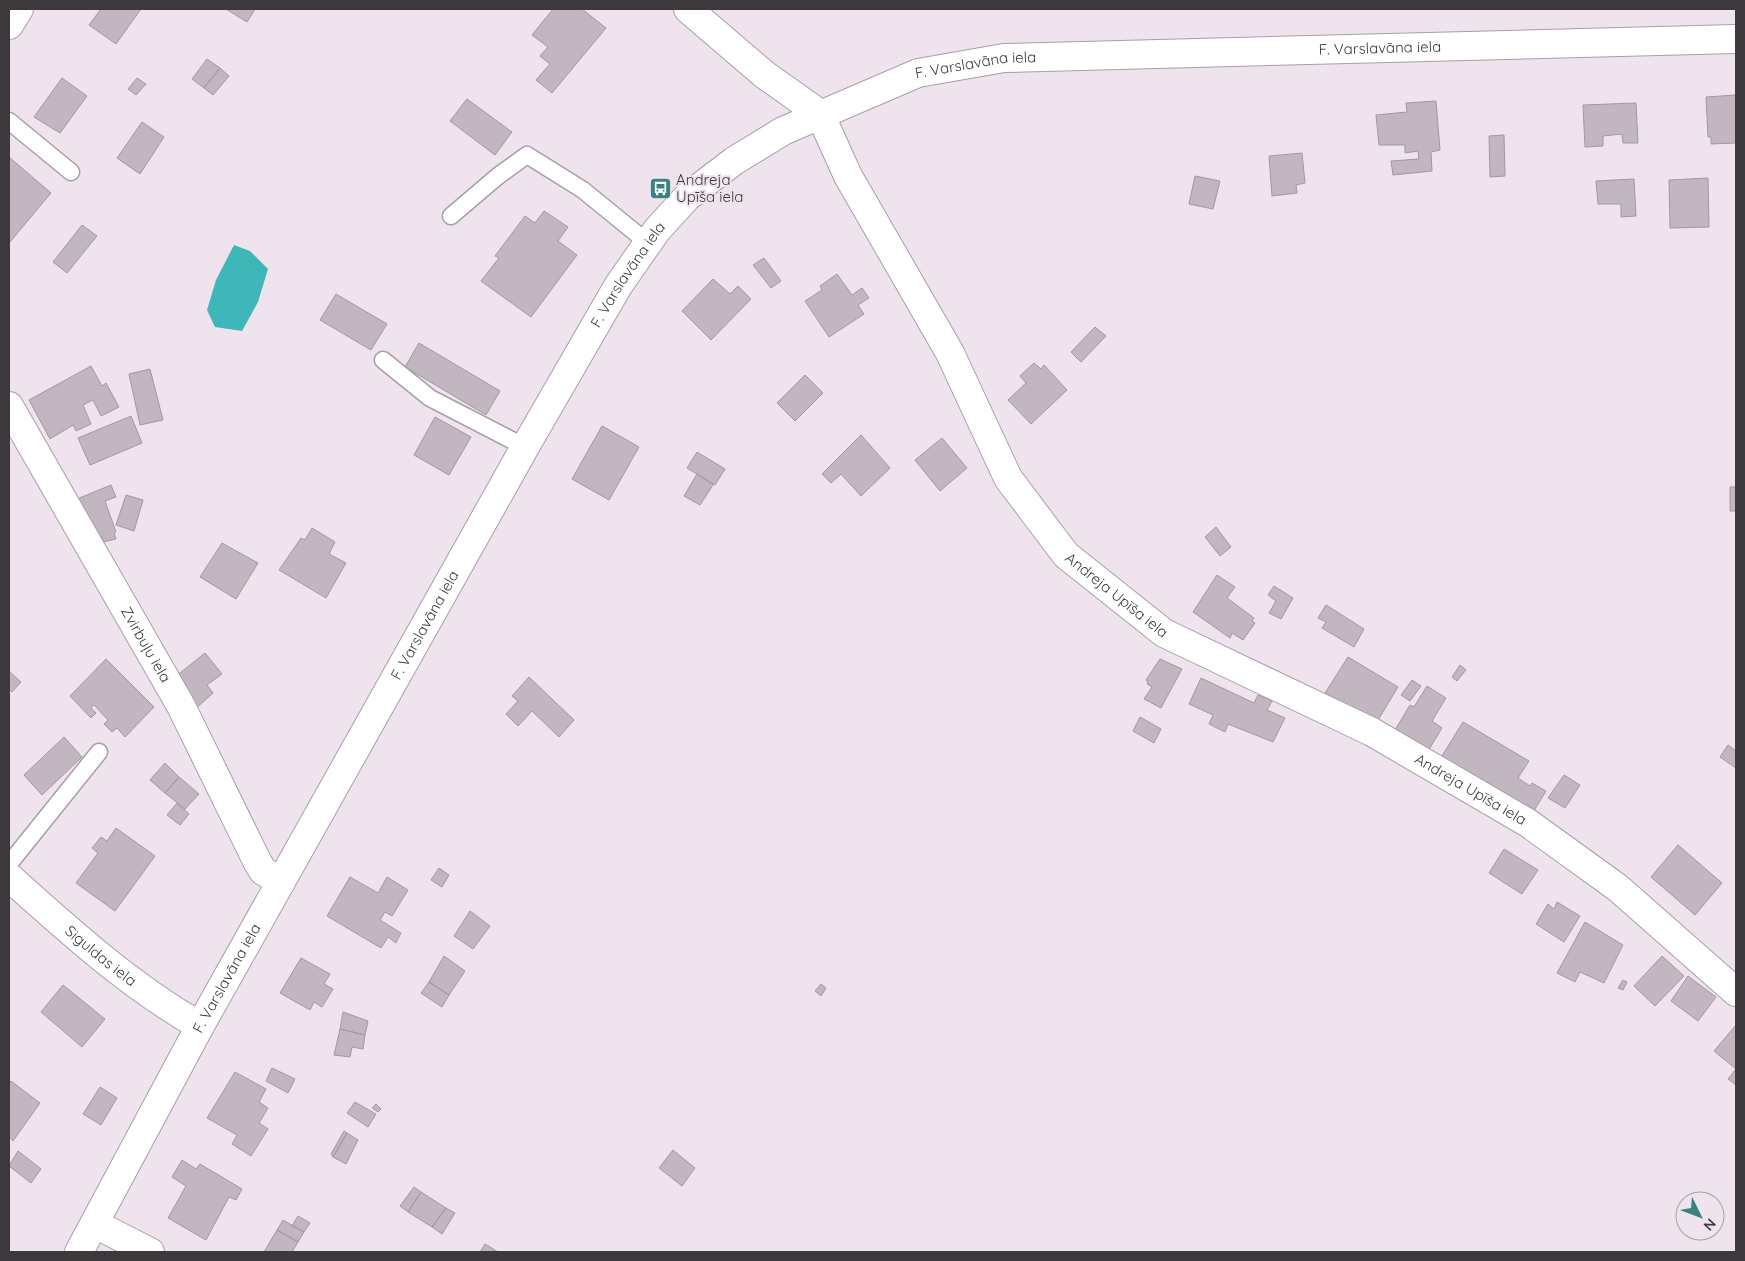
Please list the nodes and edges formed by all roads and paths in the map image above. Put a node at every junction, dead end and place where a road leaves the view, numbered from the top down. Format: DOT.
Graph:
graph roads {
  1 [pos="19,9"];
  2 [pos="688,9"];
  3 [pos="9,25"];
  4 [pos="1736,39"];
  5 [pos="820,114"];
  6 [pos="9,121"];
  7 [pos="71,172"];
  8 [pos="451,216"];
  9 [pos="648,243"];
  10 [pos="382,360"];
  11 [pos="9,406"];
  12 [pos="525,447"];
  13 [pos="99,752"];
  14 [pos="9,864"];
  15 [pos="9,877"];
  16 [pos="281,882"];
  17 [pos="1736,992"];
  18 [pos="200,1026"];
  19 [pos="95,1224"];
  20 [pos="79,1252"];
  21 [pos="150,1252"];
  1 -- 3 [label="street"];
  2 -- 5 [label="street, Andreja Upīša iela"];
  4 -- 5 [label="street, F. Varslavāna iela"];
  5 -- 9 [label="street, F. Varslavāna iela"];
  5 -- 17 [label="street, Andreja Upīša iela"];
  6 -- 7 [label="lane"];
  8 -- 9 [label="lane"];
  9 -- 12 [label="street, F. Varslavāna iela"];
  10 -- 12 [label="lane"];
  11 -- 16 [label="street, Zvirbuļu iela"];
  12 -- 16 [label="street, F. Varslavāna iela"];
  13 -- 14 [label="lane"];
  15 -- 18 [label="street, Siguldas iela"];
  16 -- 18 [label="street, F. Varslavāna iela"];
  18 -- 19 [label="street, F. Varslavāna iela"];
  19 -- 20 [label="street, F. Varslavāna iela"];
  19 -- 21 [label="street"];
}
